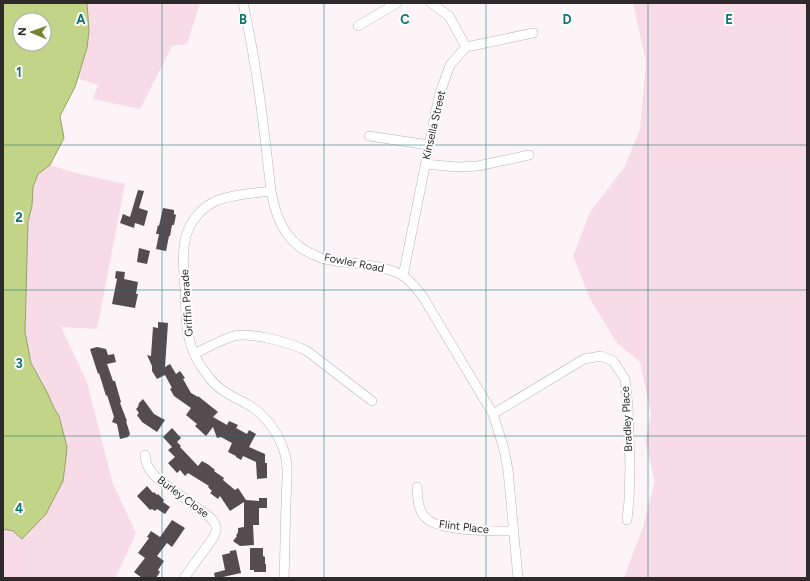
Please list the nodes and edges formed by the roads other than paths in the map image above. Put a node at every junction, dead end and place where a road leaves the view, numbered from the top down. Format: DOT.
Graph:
graph roads {
  1 [pos="243,3"];
  2 [pos="397,3"];
  3 [pos="431,3"];
  4 [pos="358,26"];
  5 [pos="533,32"];
  6 [pos="466,47"];
  7 [pos="369,136"];
  8 [pos="429,145"];
  9 [pos="529,155"];
  10 [pos="425,164"];
  11 [pos="271,191"];
  12 [pos="403,276"];
  13 [pos="194,354"];
  14 [pos="372,401"];
  15 [pos="493,414"];
  16 [pos="145,455"];
  17 [pos="416,487"];
  18 [pos="627,520"];
  19 [pos="513,531"];
  20 [pos="184,578"];
  21 [pos="284,578"];
  22 [pos="518,578"];
  1 -- 11 [label="street, Fowler Road"];
  2 -- 4 [label="street"];
  3 -- 6 [label="street"];
  5 -- 6 [label="street"];
  6 -- 8 [label="street, Kinsella Street"];
  7 -- 8 [label="street"];
  8 -- 10 [label="street, Kinsella Street"];
  9 -- 10 [label="street"];
  10 -- 12 [label="street, Kinsella Street"];
  11 -- 12 [label="street, Fowler Road"];
  11 -- 13 [label="street, Griffin Parade"];
  12 -- 15 [label="street, Fowler Road"];
  13 -- 14 [label="street"];
  13 -- 21 [label="street, Griffin Parade"];
  15 -- 18 [label="street, Bradley Place"];
  15 -- 19 [label="street, Fowler Road"];
  16 -- 20 [label="street, Burley Close"];
  17 -- 19 [label="street, Flint Place"];
  19 -- 22 [label="street, Fowler Road"];
}
